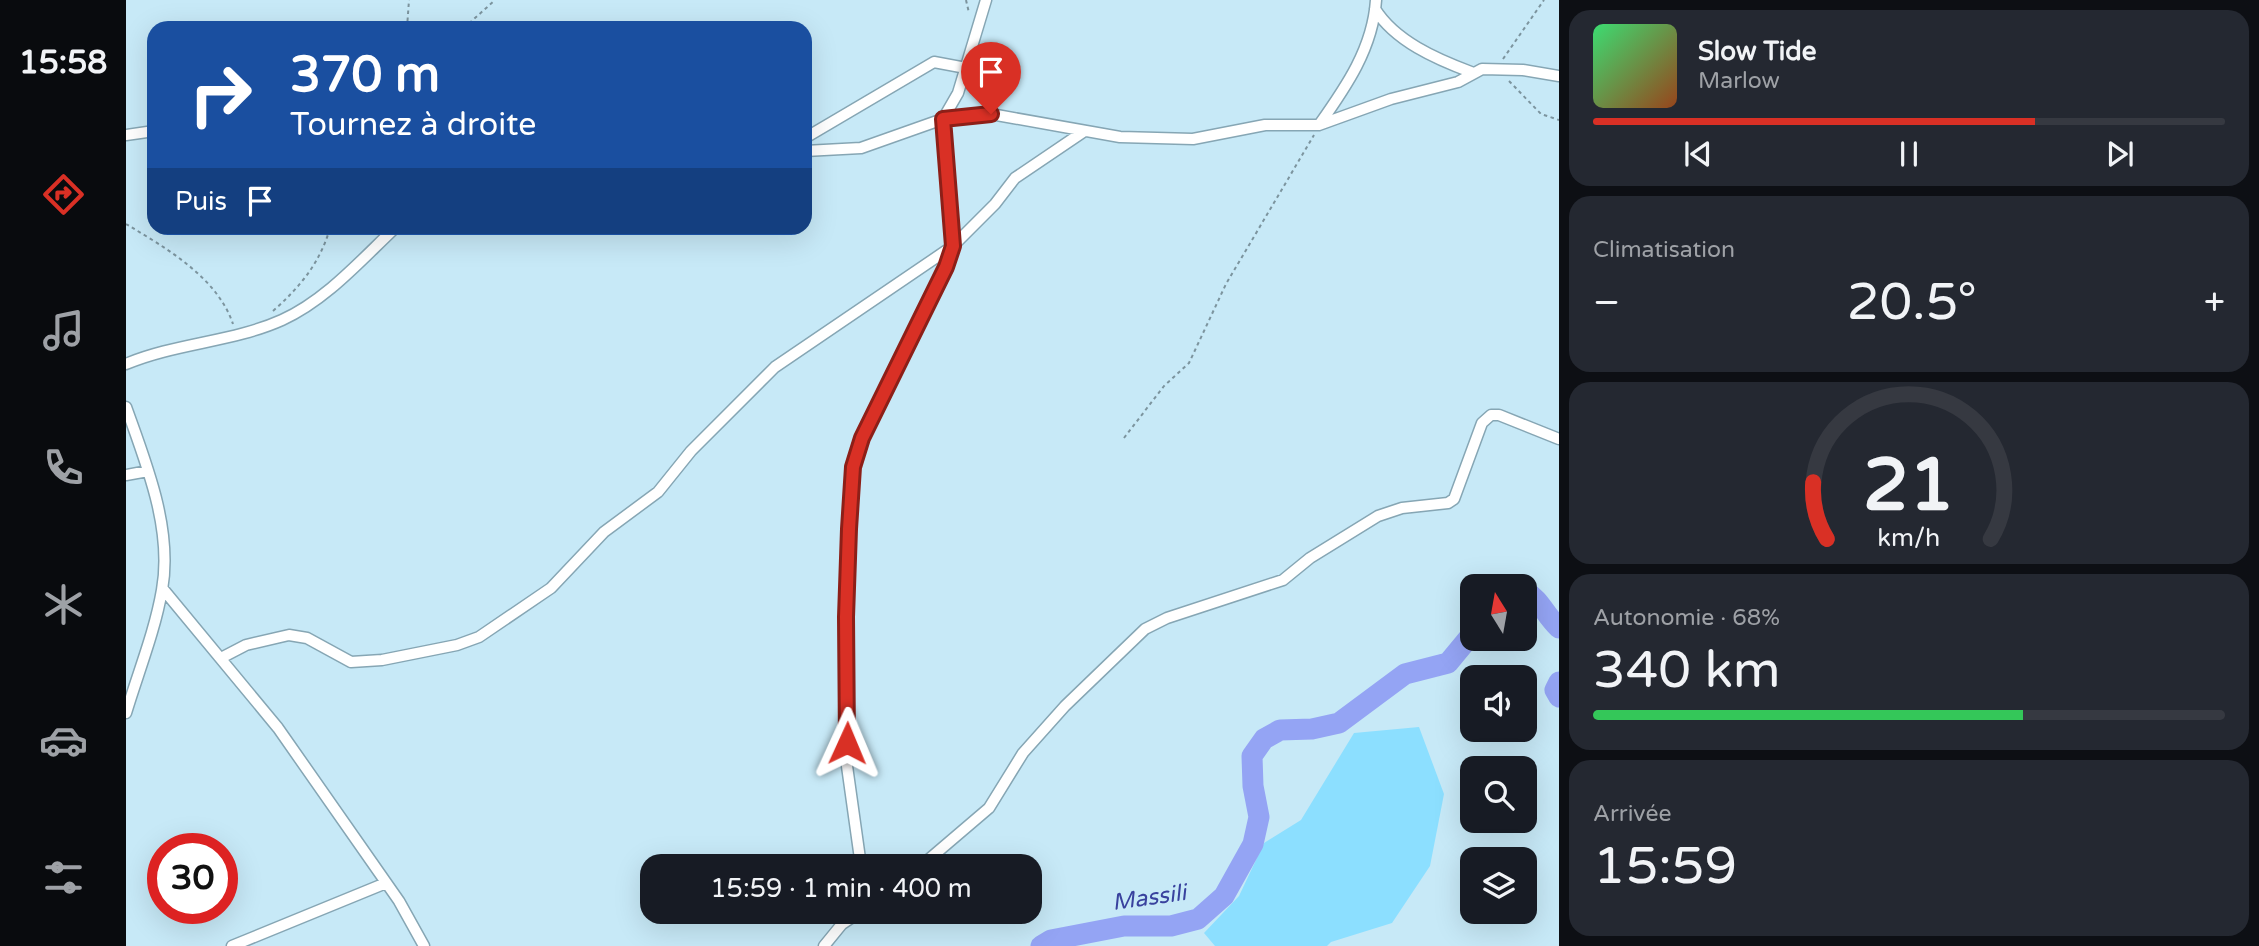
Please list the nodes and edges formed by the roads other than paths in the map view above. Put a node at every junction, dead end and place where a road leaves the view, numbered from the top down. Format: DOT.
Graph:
graph roads {
  1 [pos="986,0"];
  2 [pos="1375,4"];
  3 [pos="966,68"];
  4 [pos="1471,72"];
  5 [pos="1559,76"];
  6 [pos="943,119"];
  7 [pos="1320,125"];
  8 [pos="147,132"];
  9 [pos="1083,132"];
  10 [pos="812,134"];
  11 [pos="126,135"];
  12 [pos="812,151"];
  13 [pos="387,235"];
  14 [pos="953,246"];
  15 [pos="126,364"];
  16 [pos="126,407"];
  17 [pos="1559,439"];
  18 [pos="148,471"];
  19 [pos="126,475"];
  20 [pos="163,589"];
  21 [pos="221,658"];
  22 [pos="126,713"];
  23 [pos="859,854"];
  24 [pos="935,854"];
  25 [pos="386,883"];
  26 [pos="842,924"];
  27 [pos="232,946"];
  28 [pos="424,946"];
  29 [pos="824,946"];
  1 -- 3 [label="street"];
  2 -- 4 [label="street"];
  2 -- 7 [label="street"];
  3 -- 6 [label="street"];
  3 -- 10 [label="street"];
  4 -- 5 [label="street"];
  4 -- 7 [label="street"];
  6 -- 9 [label="street"];
  6 -- 12 [label="street"];
  6 -- 14 [label="street"];
  7 -- 9 [label="street"];
  8 -- 11 [label="street"];
  9 -- 14 [label="street"];
  13 -- 15 [label="street"];
  14 -- 21 [label="street"];
  14 -- 23 [label="street"];
  16 -- 18 [label="street"];
  17 -- 24 [label="street"];
  18 -- 19 [label="street"];
  18 -- 20 [label="street"];
  20 -- 21 [label="street"];
  20 -- 22 [label="street"];
  21 -- 25 [label="street"];
  25 -- 27 [label="street"];
  25 -- 28 [label="street"];
  26 -- 29 [label="street"];
}
